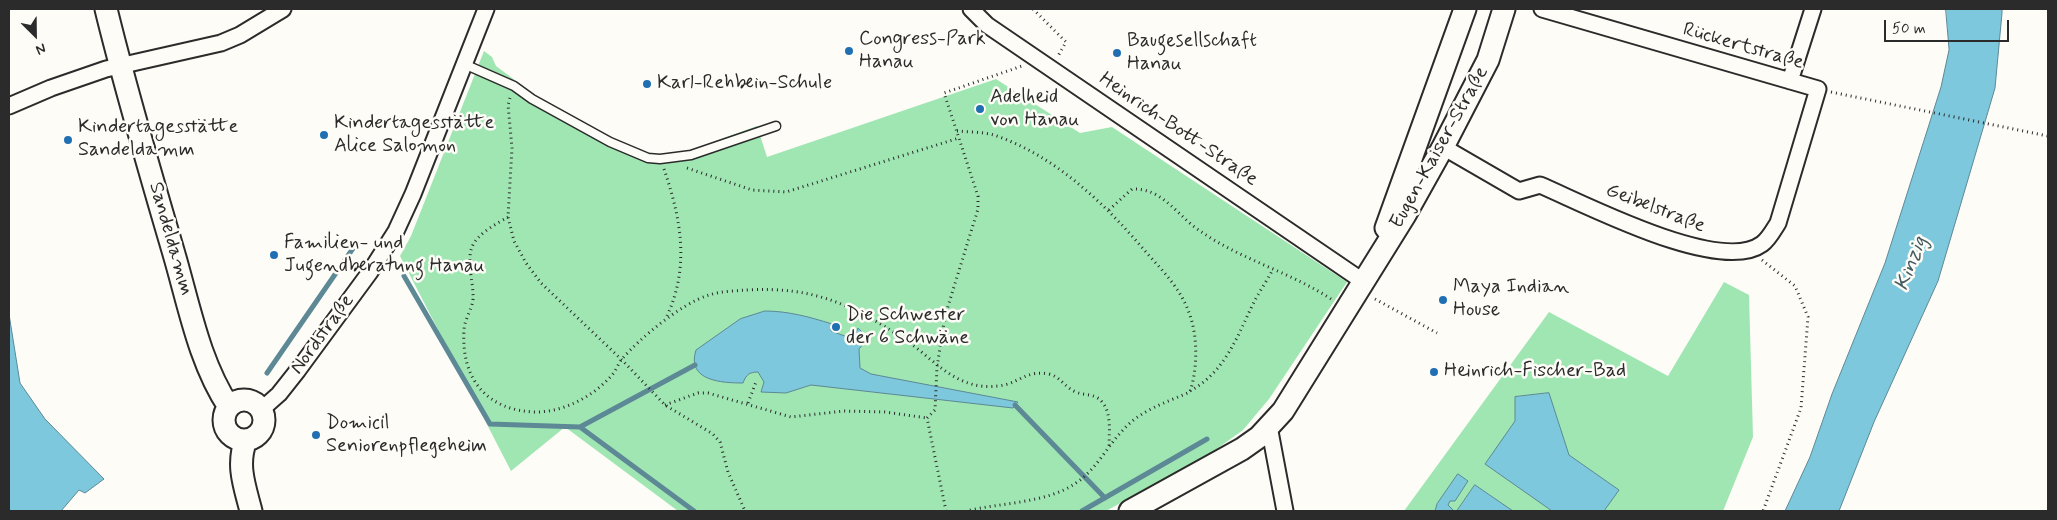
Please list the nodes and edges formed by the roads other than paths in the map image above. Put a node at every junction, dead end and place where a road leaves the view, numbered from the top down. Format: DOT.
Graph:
graph roads {
  1 [pos="106,9"];
  2 [pos="283,9"];
  3 [pos="486,9"];
  4 [pos="971,9"];
  5 [pos="1465,9"];
  6 [pos="1504,9"];
  7 [pos="1542,9"];
  8 [pos="1813,9"];
  9 [pos="464,64"];
  10 [pos="119,65"];
  11 [pos="1790,81"];
  12 [pos="9,106"];
  13 [pos="776,126"];
  14 [pos="1443,147"];
  15 [pos="1749,250"];
  16 [pos="1364,282"];
  17 [pos="229,407"];
  18 [pos="261,410"];
  19 [pos="1269,426"];
  20 [pos="246,440"];
  21 [pos="251,511"];
  22 [pos="1130,511"];
  23 [pos="1285,511"];
  1 -- 10 [label="main road, Sandeldamm"];
  2 -- 10 [label="street"];
  3 -- 9 [label="street, Nordstraße"];
  4 -- 16 [label="street, Heinrich-Bott-Straße"];
  5 -- 16 [label="main road, Eugen-Kaiser-Straße"];
  6 -- 14 [label="main road, Eugen-Kaiser-Straße"];
  7 -- 11 [label="street, Rückertstraße"];
  8 -- 11 [label="street"];
  9 -- 13 [label="lane"];
  9 -- 18 [label="street, Nordstraße"];
  10 -- 12 [label="street"];
  10 -- 17 [label="main road, Sandeldamm"];
  11 -- 15 [label="street, Rückertstraße"];
  14 -- 15 [label="street, Geibelstraße"];
  14 -- 16 [label="main road, Eugen-Kaiser-Straße"];
  16 -- 19 [label="main road, Eugen-Kaiser-Straße"];
  17 -- 18 [label="main road"];
  17 -- 20 [label="main road"];
  18 -- 20 [label="main road"];
  19 -- 22 [label="main road, Eugen-Kaiser-Straße"];
  19 -- 23 [label="street"];
  20 -- 21 [label="main road"];
}
